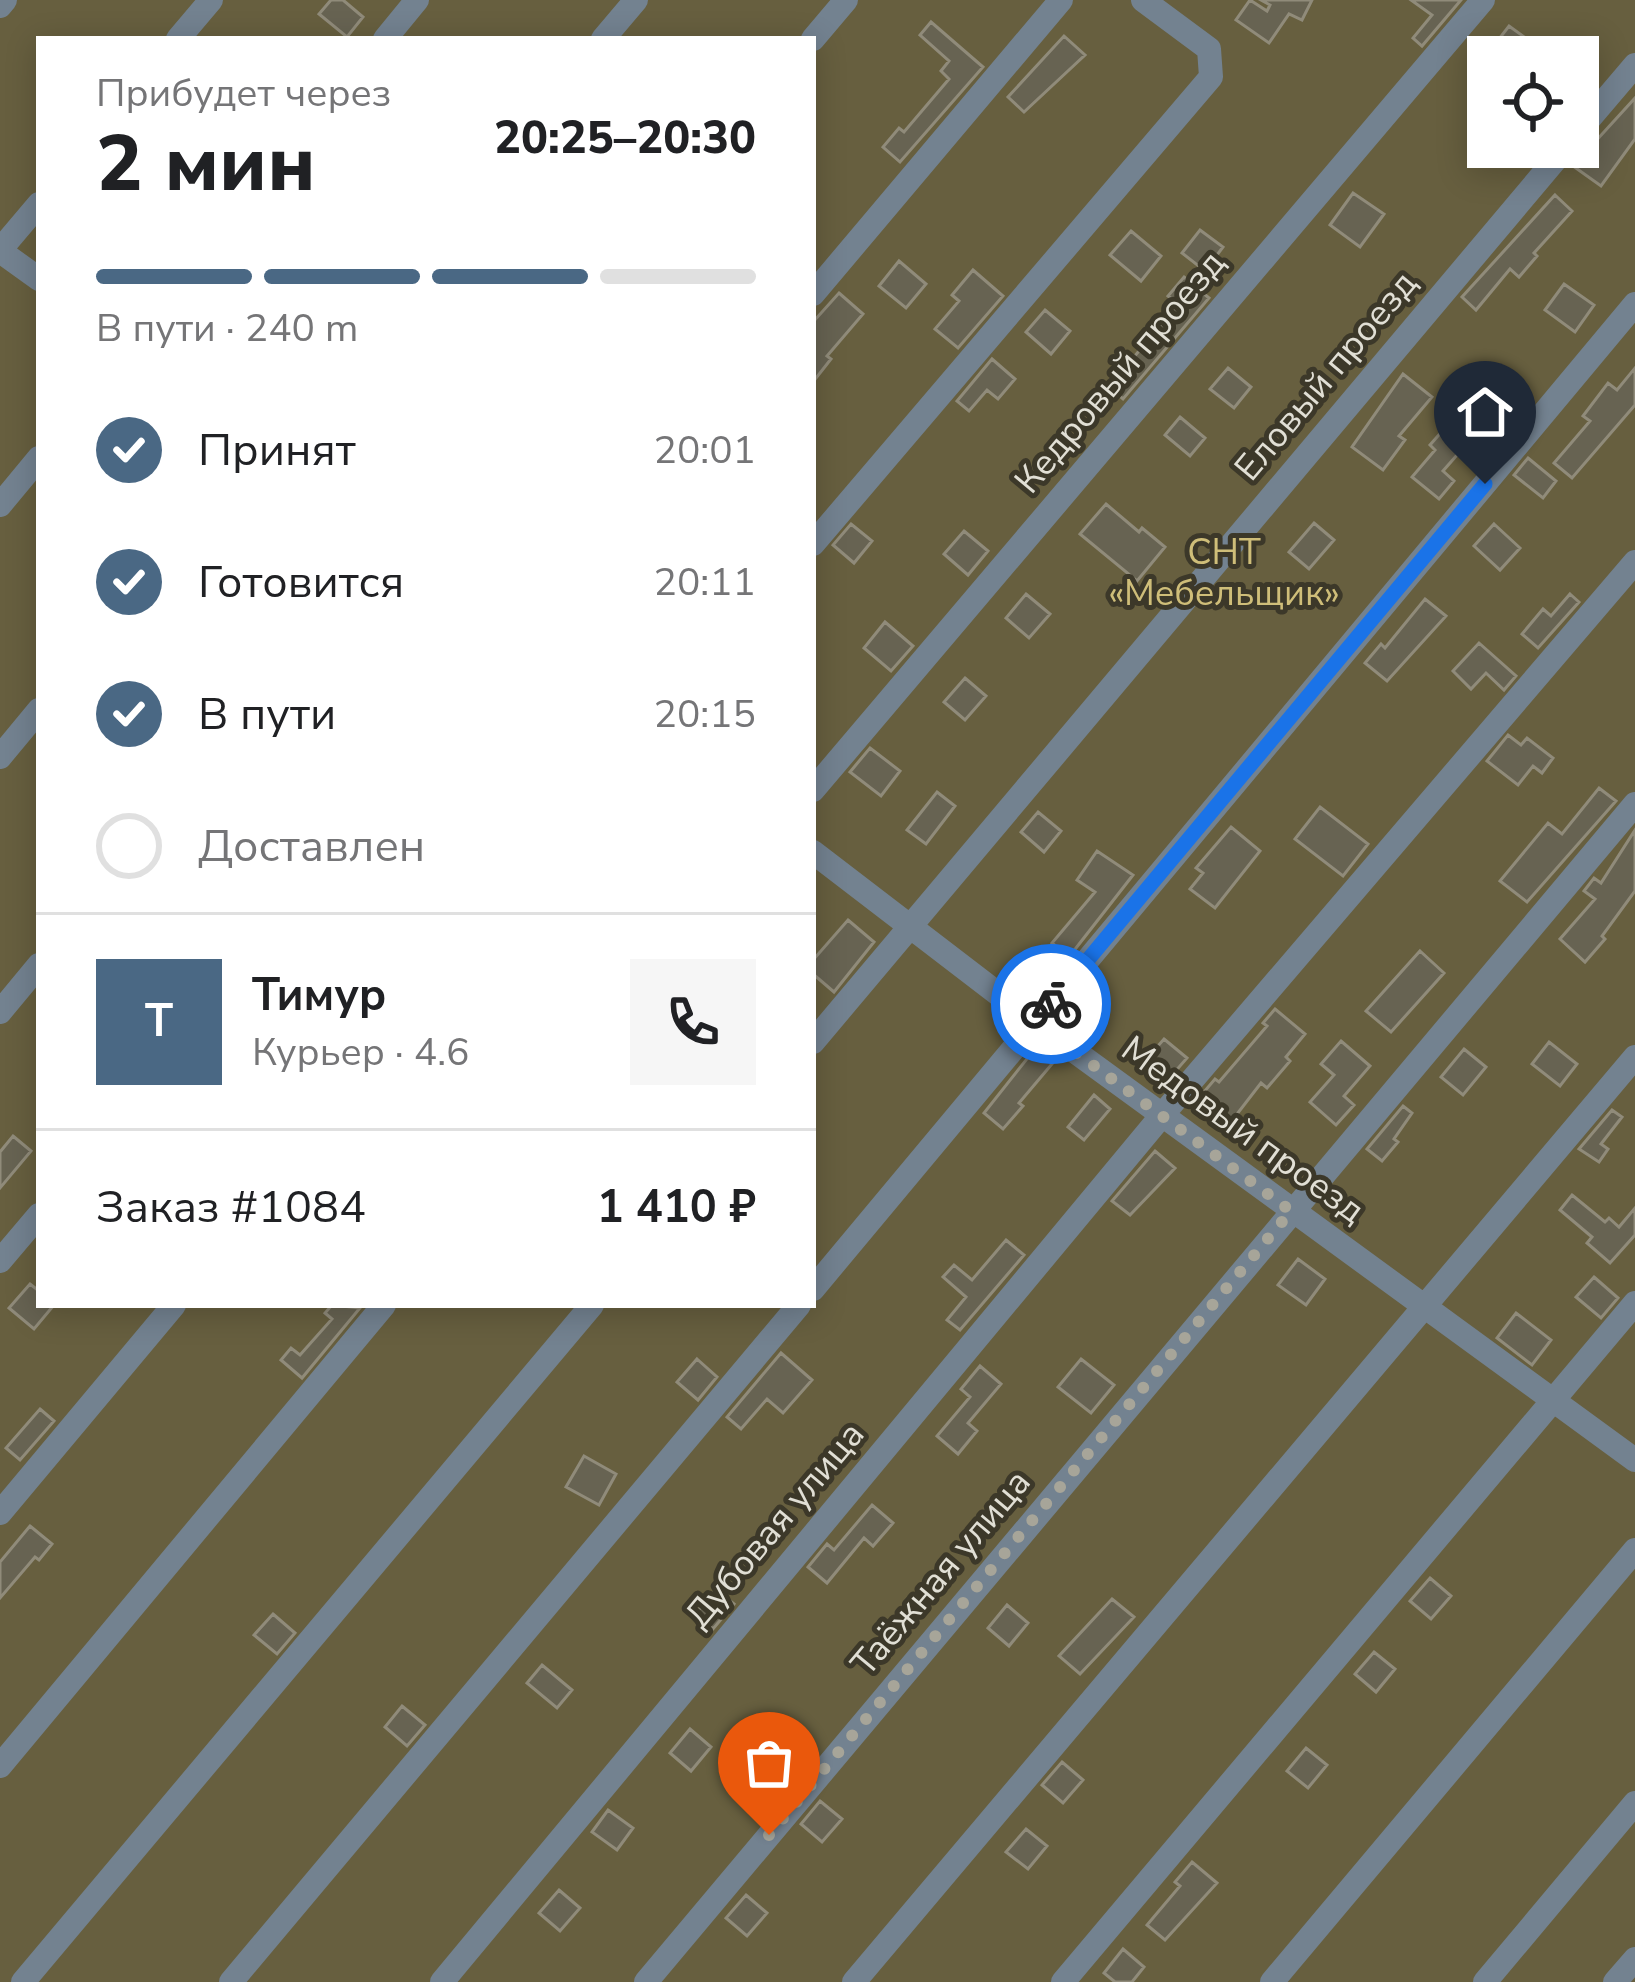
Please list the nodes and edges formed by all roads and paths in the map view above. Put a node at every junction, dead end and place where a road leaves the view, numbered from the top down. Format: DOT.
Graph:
graph roads {
  1 [pos="211,0"];
  2 [pos="417,0"];
  3 [pos="636,0"];
  4 [pos="846,0"];
  5 [pos="1143,0"];
  6 [pos="1483,0"];
  7 [pos="1056,2"];
  8 [pos="181,36"];
  9 [pos="387,36"];
  10 [pos="606,36"];
  11 [pos="816,36"];
  12 [pos="1635,65"];
  13 [pos="1599,108"];
  14 [pos="1548,168"];
  15 [pos="36,208"];
  16 [pos="0,251"];
  17 [pos="36,277"];
  18 [pos="816,290"];
  19 [pos="1635,304"];
  20 [pos="36,462"];
  21 [pos="0,506"];
  22 [pos="816,540"];
  23 [pos="1635,562"];
  24 [pos="36,714"];
  25 [pos="0,757"];
  26 [pos="816,786"];
  27 [pos="1635,804"];
  28 [pos="816,854"];
  29 [pos="909,927"];
  30 [pos="36,968"];
  31 [pos="0,1012"];
  32 [pos="1036,1023"];
  33 [pos="816,1038"];
  34 [pos="1635,1057"];
  35 [pos="1162,1114"];
  36 [pos="1291,1211"];
  37 [pos="36,1218"];
  38 [pos="0,1261"];
  39 [pos="816,1284"];
  40 [pos="1635,1303"];
  41 [pos="1425,1306"];
  42 [pos="171,1308"];
  43 [pos="382,1308"];
  44 [pos="589,1308"];
  45 [pos="796,1308"];
  46 [pos="1554,1399"];
  47 [pos="1635,1460"];
  48 [pos="0,1513"];
  49 [pos="1635,1550"];
  50 [pos="0,1766"];
  51 [pos="1635,1803"];
  52 [pos="1635,1959"];
  53 [pos="23,1982"];
  54 [pos="231,1982"];
  55 [pos="442,1982"];
  56 [pos="646,1982"];
  57 [pos="854,1982"];
  58 [pos="1063,1982"];
  59 [pos="1272,1982"];
  60 [pos="1485,1982"];
  61 [pos="1616,1982"];
  1 -- 8 [label="street"];
  2 -- 9 [label="street"];
  3 -- 10 [label="street"];
  4 -- 11 [label="street"];
  5 -- 22 [label="street"];
  6 -- 26 [label="street, Кедровый проезд"];
  7 -- 18 [label="street"];
  12 -- 13 [label="street"];
  14 -- 29 [label="street, Еловый проезд"];
  15 -- 16 [label="street"];
  16 -- 17 [label="street"];
  19 -- 32 [label="street"];
  20 -- 21 [label="street"];
  23 -- 35 [label="street, Дубовая улица"];
  24 -- 25 [label="street"];
  27 -- 36 [label="street, Таёжная улица"];
  28 -- 29 [label="street, Медовый проезд"];
  29 -- 32 [label="street, Медовый проезд"];
  29 -- 33 [label="street, Еловый проезд"];
  30 -- 31 [label="street"];
  32 -- 35 [label="street, Медовый проезд"];
  32 -- 39 [label="street"];
  34 -- 41 [label="street"];
  35 -- 36 [label="street, Медовый проезд"];
  35 -- 55 [label="street, Дубовая улица"];
  36 -- 41 [label="street, Медовый проезд"];
  36 -- 56 [label="street, Таёжная улица"];
  37 -- 38 [label="street"];
  40 -- 46 [label="street"];
  41 -- 46 [label="street, Медовый проезд"];
  41 -- 57 [label="street"];
  42 -- 48 [label="street"];
  43 -- 50 [label="street"];
  44 -- 53 [label="street"];
  45 -- 54 [label="street"];
  46 -- 47 [label="street, Медовый проезд"];
  46 -- 58 [label="street"];
  49 -- 59 [label="street"];
  51 -- 60 [label="street"];
  52 -- 61 [label="street"];
}
